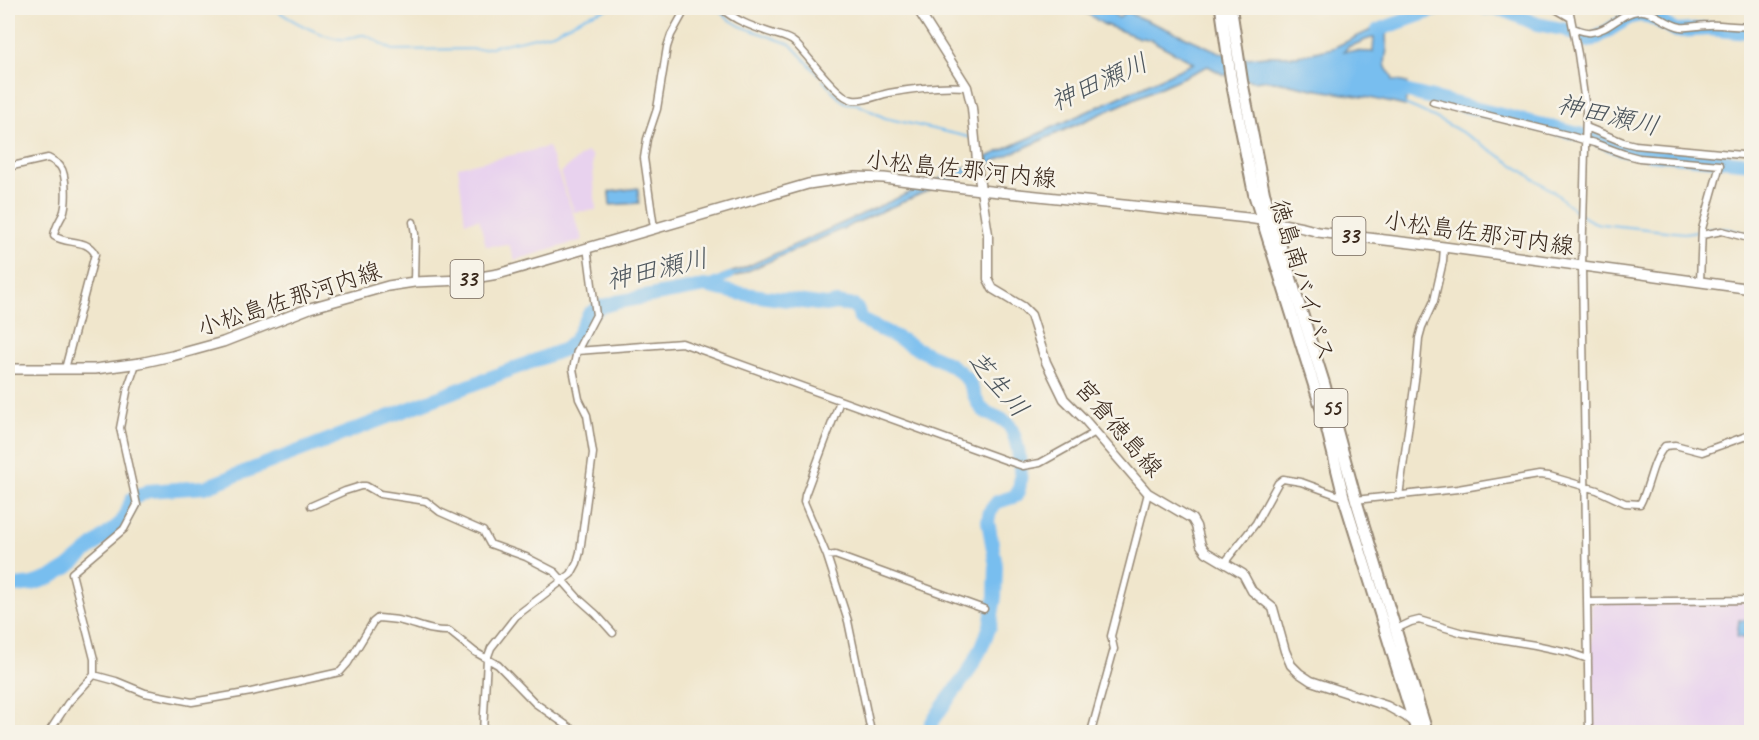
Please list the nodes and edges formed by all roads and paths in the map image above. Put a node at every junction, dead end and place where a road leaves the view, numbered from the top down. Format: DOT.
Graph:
graph roads {
  1 [pos="686,8"];
  2 [pos="722,8"];
  3 [pos="916,8"];
  4 [pos="1221,8"];
  5 [pos="1231,8"];
  6 [pos="1554,8"];
  7 [pos="1569,8"];
  8 [pos="1571,18"];
  9 [pos="1752,26"];
  10 [pos="1574,32"];
  11 [pos="1237,80"];
  12 [pos="967,87"];
  13 [pos="1433,102"];
  14 [pos="1585,134"];
  15 [pos="1752,156"];
  16 [pos="8,167"];
  17 [pos="980,190"];
  18 [pos="1262,220"];
  19 [pos="413,222"];
  20 [pos="1275,224"];
  21 [pos="654,228"];
  22 [pos="1702,232"];
  23 [pos="1752,239"];
  24 [pos="587,247"];
  25 [pos="1444,247"];
  26 [pos="1582,266"];
  27 [pos="414,282"];
  28 [pos="1700,282"];
  29 [pos="1752,289"];
  30 [pos="577,351"];
  31 [pos="136,364"];
  32 [pos="8,369"];
  33 [pos="66,369"];
  34 [pos="840,401"];
  35 [pos="1094,433"];
  36 [pos="1752,434"];
  37 [pos="1586,486"];
  38 [pos="1148,493"];
  39 [pos="1399,496"];
  40 [pos="1344,498"];
  41 [pos="1356,500"];
  42 [pos="311,506"];
  43 [pos="827,556"];
  44 [pos="1225,562"];
  45 [pos="563,580"];
  46 [pos="1752,600"];
  47 [pos="1587,602"];
  48 [pos="984,609"];
  49 [pos="1396,629"];
  50 [pos="612,633"];
  51 [pos="488,658"];
  52 [pos="1588,659"];
  53 [pos="94,675"];
  54 [pos="1416,728"];
  55 [pos="49,732"];
  56 [pos="483,732"];
  57 [pos="576,732"];
  58 [pos="871,732"];
  59 [pos="1091,732"];
  60 [pos="1426,732"];
  61 [pos="1589,732"];
  1 -- 21 [label="street"];
  2 -- 12 [label="street"];
  3 -- 12 [label="main road, 宮倉徳島線"];
  4 -- 11 [label="highway, 徳島南バイパス / 55"];
  5 -- 11 [label="highway, 徳島南バイパス / 55"];
  6 -- 8 [label="street"];
  7 -- 8 [label="street"];
  8 -- 10 [label="street"];
  9 -- 10 [label="street"];
  10 -- 14 [label="street"];
  11 -- 18 [label="highway, 徳島南バイパス / 55"];
  11 -- 20 [label="highway, 徳島南バイパス / 55"];
  12 -- 17 [label="main road, 宮倉徳島線"];
  13 -- 14 [label="street"];
  14 -- 15 [label="street"];
  14 -- 22 [label="street"];
  14 -- 26 [label="street"];
  16 -- 33 [label="street"];
  17 -- 18 [label="main road, 小松島佐那河内線 / 33"];
  17 -- 21 [label="main road, 小松島佐那河内線 / 33"];
  17 -- 35 [label="main road, 宮倉徳島線"];
  18 -- 20 [label="main road, 小松島佐那河内線 / 33"];
  18 -- 40 [label="highway, 徳島南バイパス / 55"];
  19 -- 27 [label="street"];
  20 -- 25 [label="main road, 小松島佐那河内線 / 33"];
  20 -- 41 [label="highway, 徳島南バイパス / 55"];
  21 -- 24 [label="main road, 小松島佐那河内線 / 33"];
  22 -- 23 [label="street"];
  22 -- 28 [label="street"];
  24 -- 27 [label="main road, 小松島佐那河内線 / 33"];
  24 -- 30 [label="street"];
  25 -- 26 [label="main road, 小松島佐那河内線 / 33"];
  25 -- 39 [label="street"];
  26 -- 28 [label="main road, 小松島佐那河内線 / 33"];
  26 -- 37 [label="street"];
  27 -- 31 [label="main road, 小松島佐那河内線 / 33"];
  28 -- 29 [label="main road, 小松島佐那河内線 / 33"];
  30 -- 34 [label="street"];
  30 -- 45 [label="street"];
  31 -- 33 [label="main road, 小松島佐那河内線 / 33"];
  31 -- 53 [label="street"];
  32 -- 33 [label="main road, 小松島佐那河内線 / 33"];
  34 -- 35 [label="street"];
  34 -- 43 [label="street"];
  35 -- 38 [label="main road, 宮倉徳島線"];
  36 -- 37 [label="street"];
  37 -- 39 [label="street"];
  37 -- 47 [label="street"];
  38 -- 44 [label="main road, 宮倉徳島線"];
  38 -- 59 [label="street"];
  39 -- 41 [label="street"];
  40 -- 41 [label="street"];
  40 -- 44 [label="street"];
  40 -- 54 [label="highway, 徳島南バイパス / 55"];
  41 -- 49 [label="highway, 徳島南バイパス / 55"];
  42 -- 45 [label="street"];
  43 -- 48 [label="street"];
  43 -- 58 [label="street"];
  44 -- 54 [label="main road, 宮倉徳島線"];
  45 -- 50 [label="street"];
  45 -- 51 [label="street"];
  46 -- 47 [label="street"];
  47 -- 52 [label="street"];
  49 -- 52 [label="street"];
  49 -- 60 [label="highway, 徳島南バイパス / 55"];
  51 -- 53 [label="street"];
  51 -- 56 [label="street"];
  51 -- 57 [label="street"];
  52 -- 61 [label="street"];
  53 -- 55 [label="street"];
  54 -- 60 [label="main road, 宮倉徳島線"];
}
